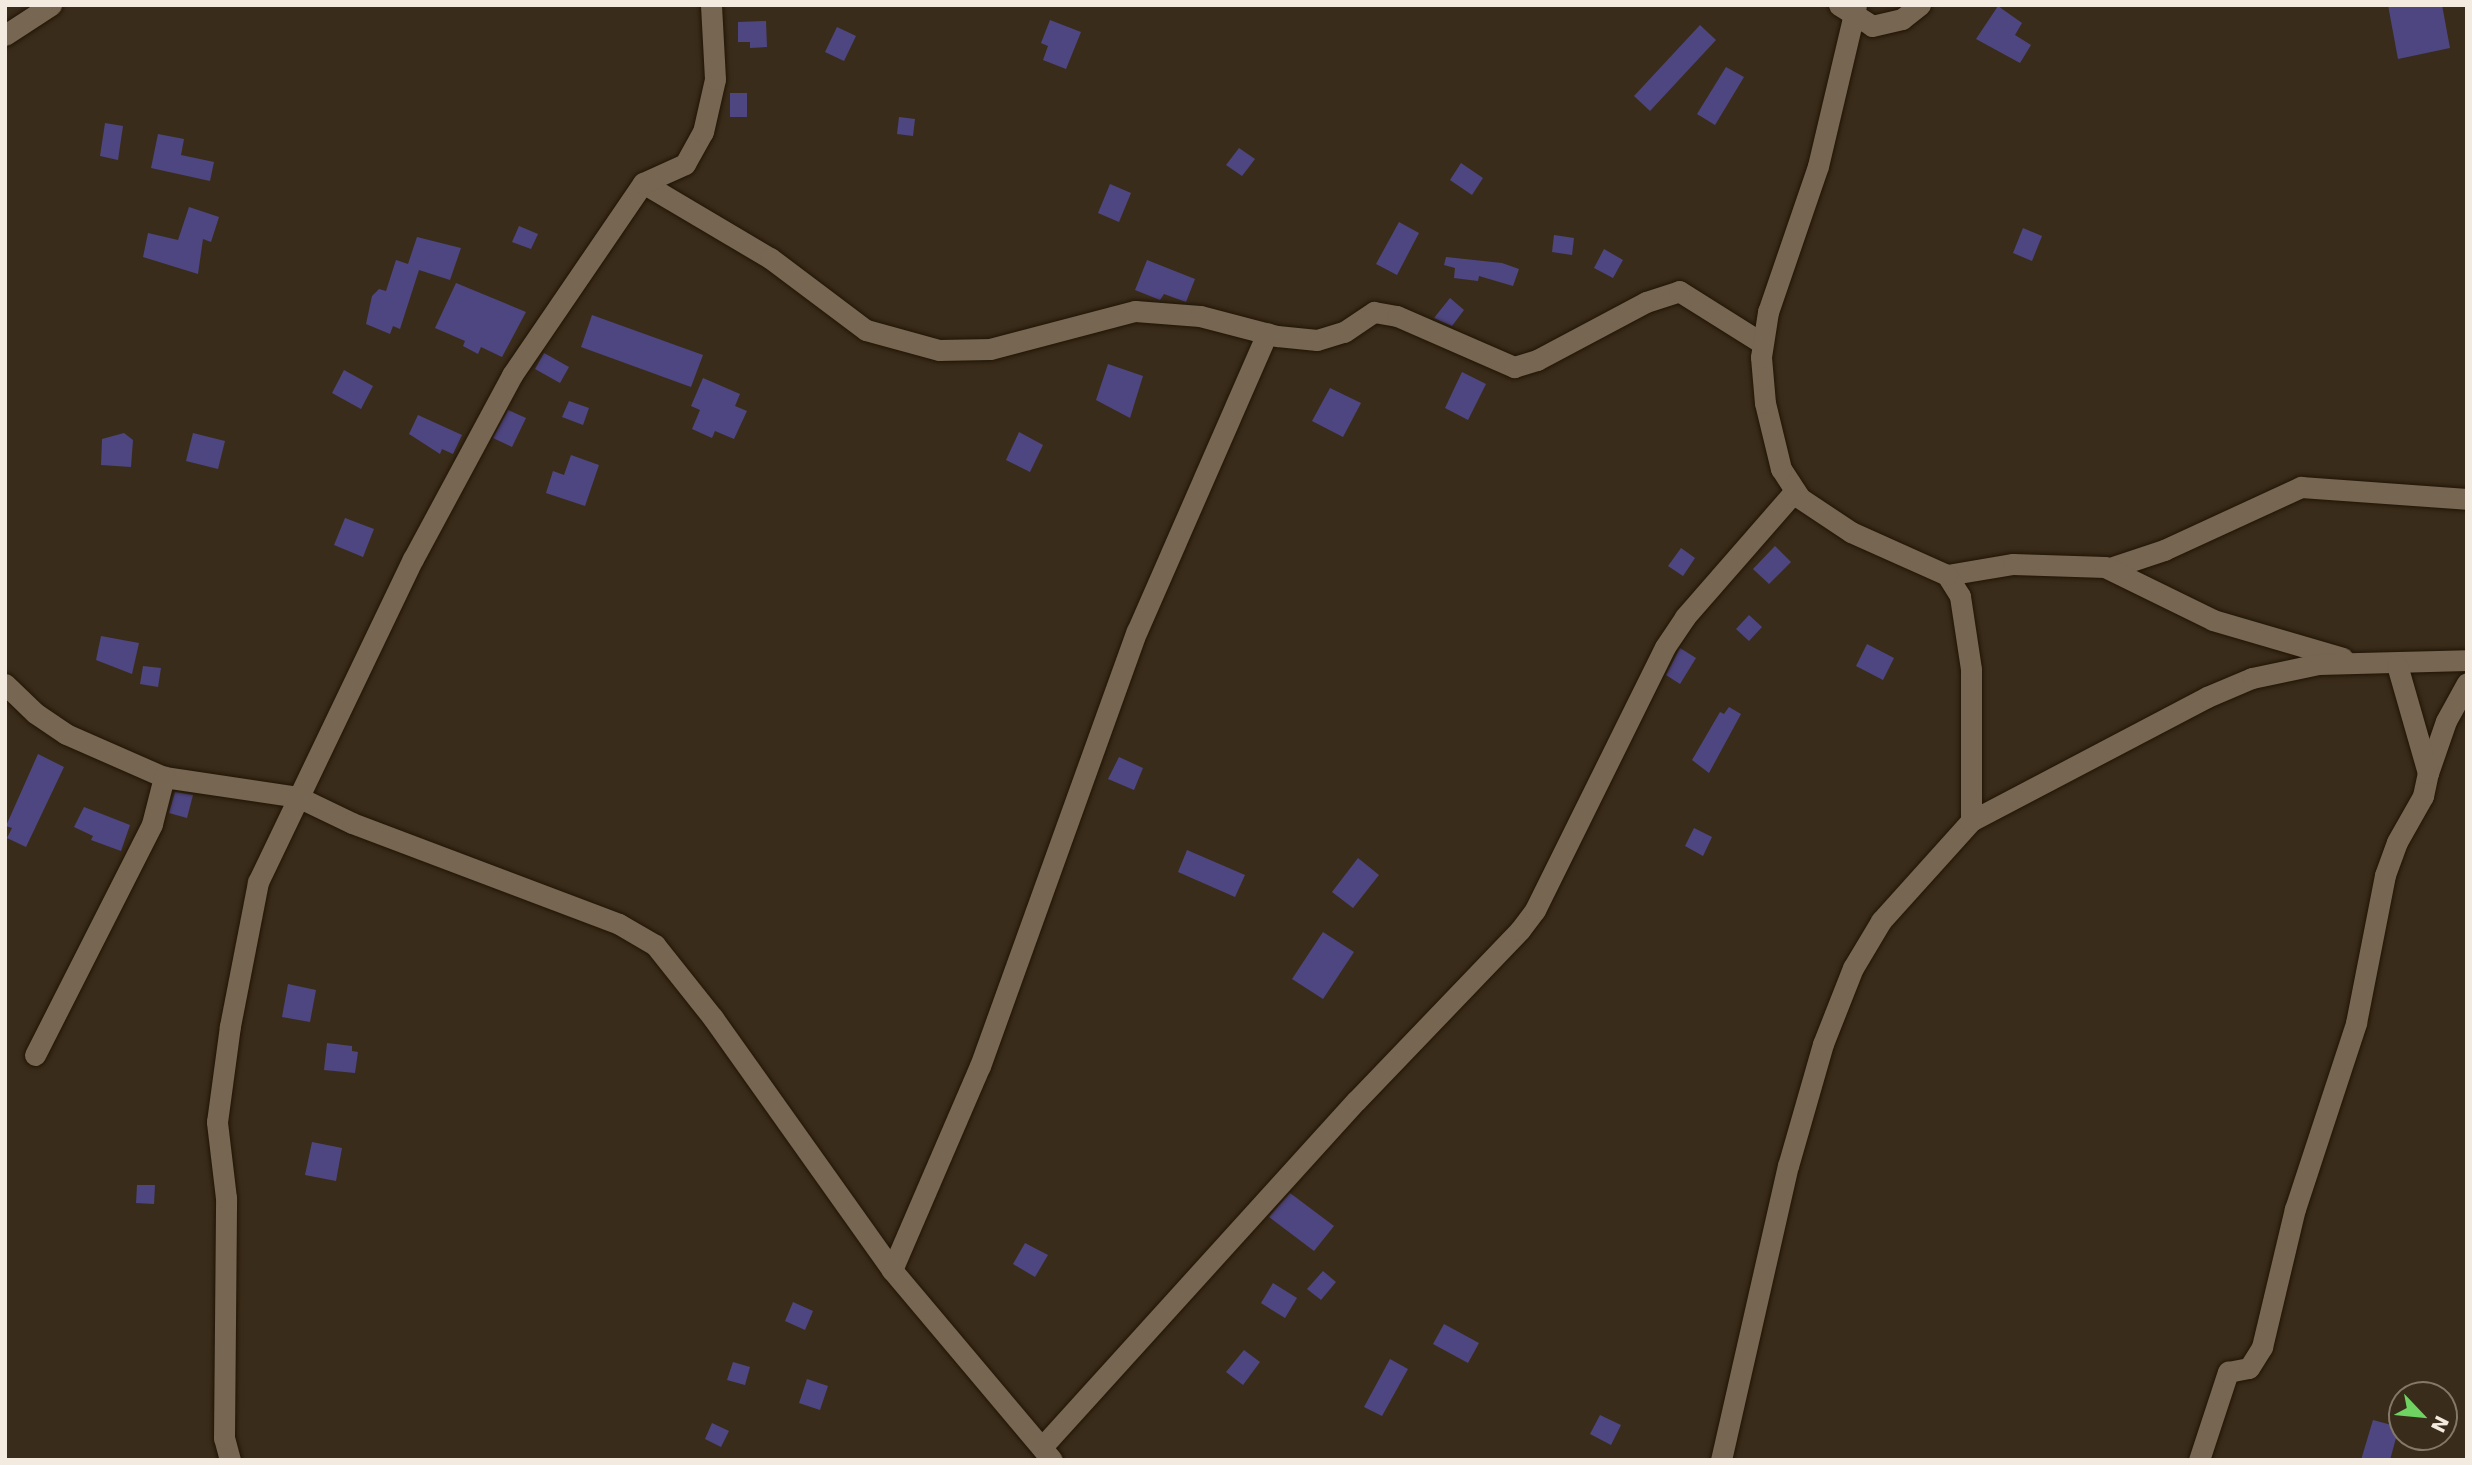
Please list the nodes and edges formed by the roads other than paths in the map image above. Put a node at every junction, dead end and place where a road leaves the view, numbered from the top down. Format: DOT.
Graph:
graph roads {
  1 [pos="51,5"];
  2 [pos="711,5"];
  3 [pos="1920,5"];
  4 [pos="1851,9"];
  5 [pos="5,36"];
  6 [pos="643,183"];
  7 [pos="1267,333"];
  8 [pos="1762,343"];
  9 [pos="1795,491"];
  10 [pos="2467,499"];
  11 [pos="2110,569"];
  12 [pos="1947,575"];
  13 [pos="2467,660"];
  14 [pos="2358,664"];
  15 [pos="2397,665"];
  16 [pos="2467,683"];
  17 [pos="5,684"];
  18 [pos="2428,773"];
  19 [pos="164,777"];
  20 [pos="298,797"];
  21 [pos="1971,821"];
  22 [pos="35,1055"];
  23 [pos="892,1270"];
  24 [pos="1047,1453"];
  25 [pos="230,1460"];
  26 [pos="1721,1460"];
  27 [pos="2199,1460"];
  1 -- 5 [label="street"];
  2 -- 6 [label="street"];
  3 -- 4 [label="street"];
  4 -- 8 [label="street"];
  6 -- 7 [label="street"];
  6 -- 20 [label="street"];
  7 -- 8 [label="street"];
  7 -- 23 [label="street"];
  8 -- 9 [label="street"];
  9 -- 12 [label="street"];
  9 -- 24 [label="street"];
  10 -- 11 [label="street"];
  11 -- 12 [label="street"];
  11 -- 14 [label="street"];
  12 -- 21 [label="street"];
  13 -- 15 [label="street"];
  14 -- 15 [label="street"];
  14 -- 21 [label="street"];
  15 -- 18 [label="street"];
  16 -- 18 [label="street"];
  17 -- 19 [label="street"];
  18 -- 27 [label="street"];
  19 -- 20 [label="street"];
  19 -- 22 [label="street"];
  20 -- 23 [label="street"];
  20 -- 25 [label="street"];
  21 -- 26 [label="street"];
  23 -- 24 [label="street"];
}
